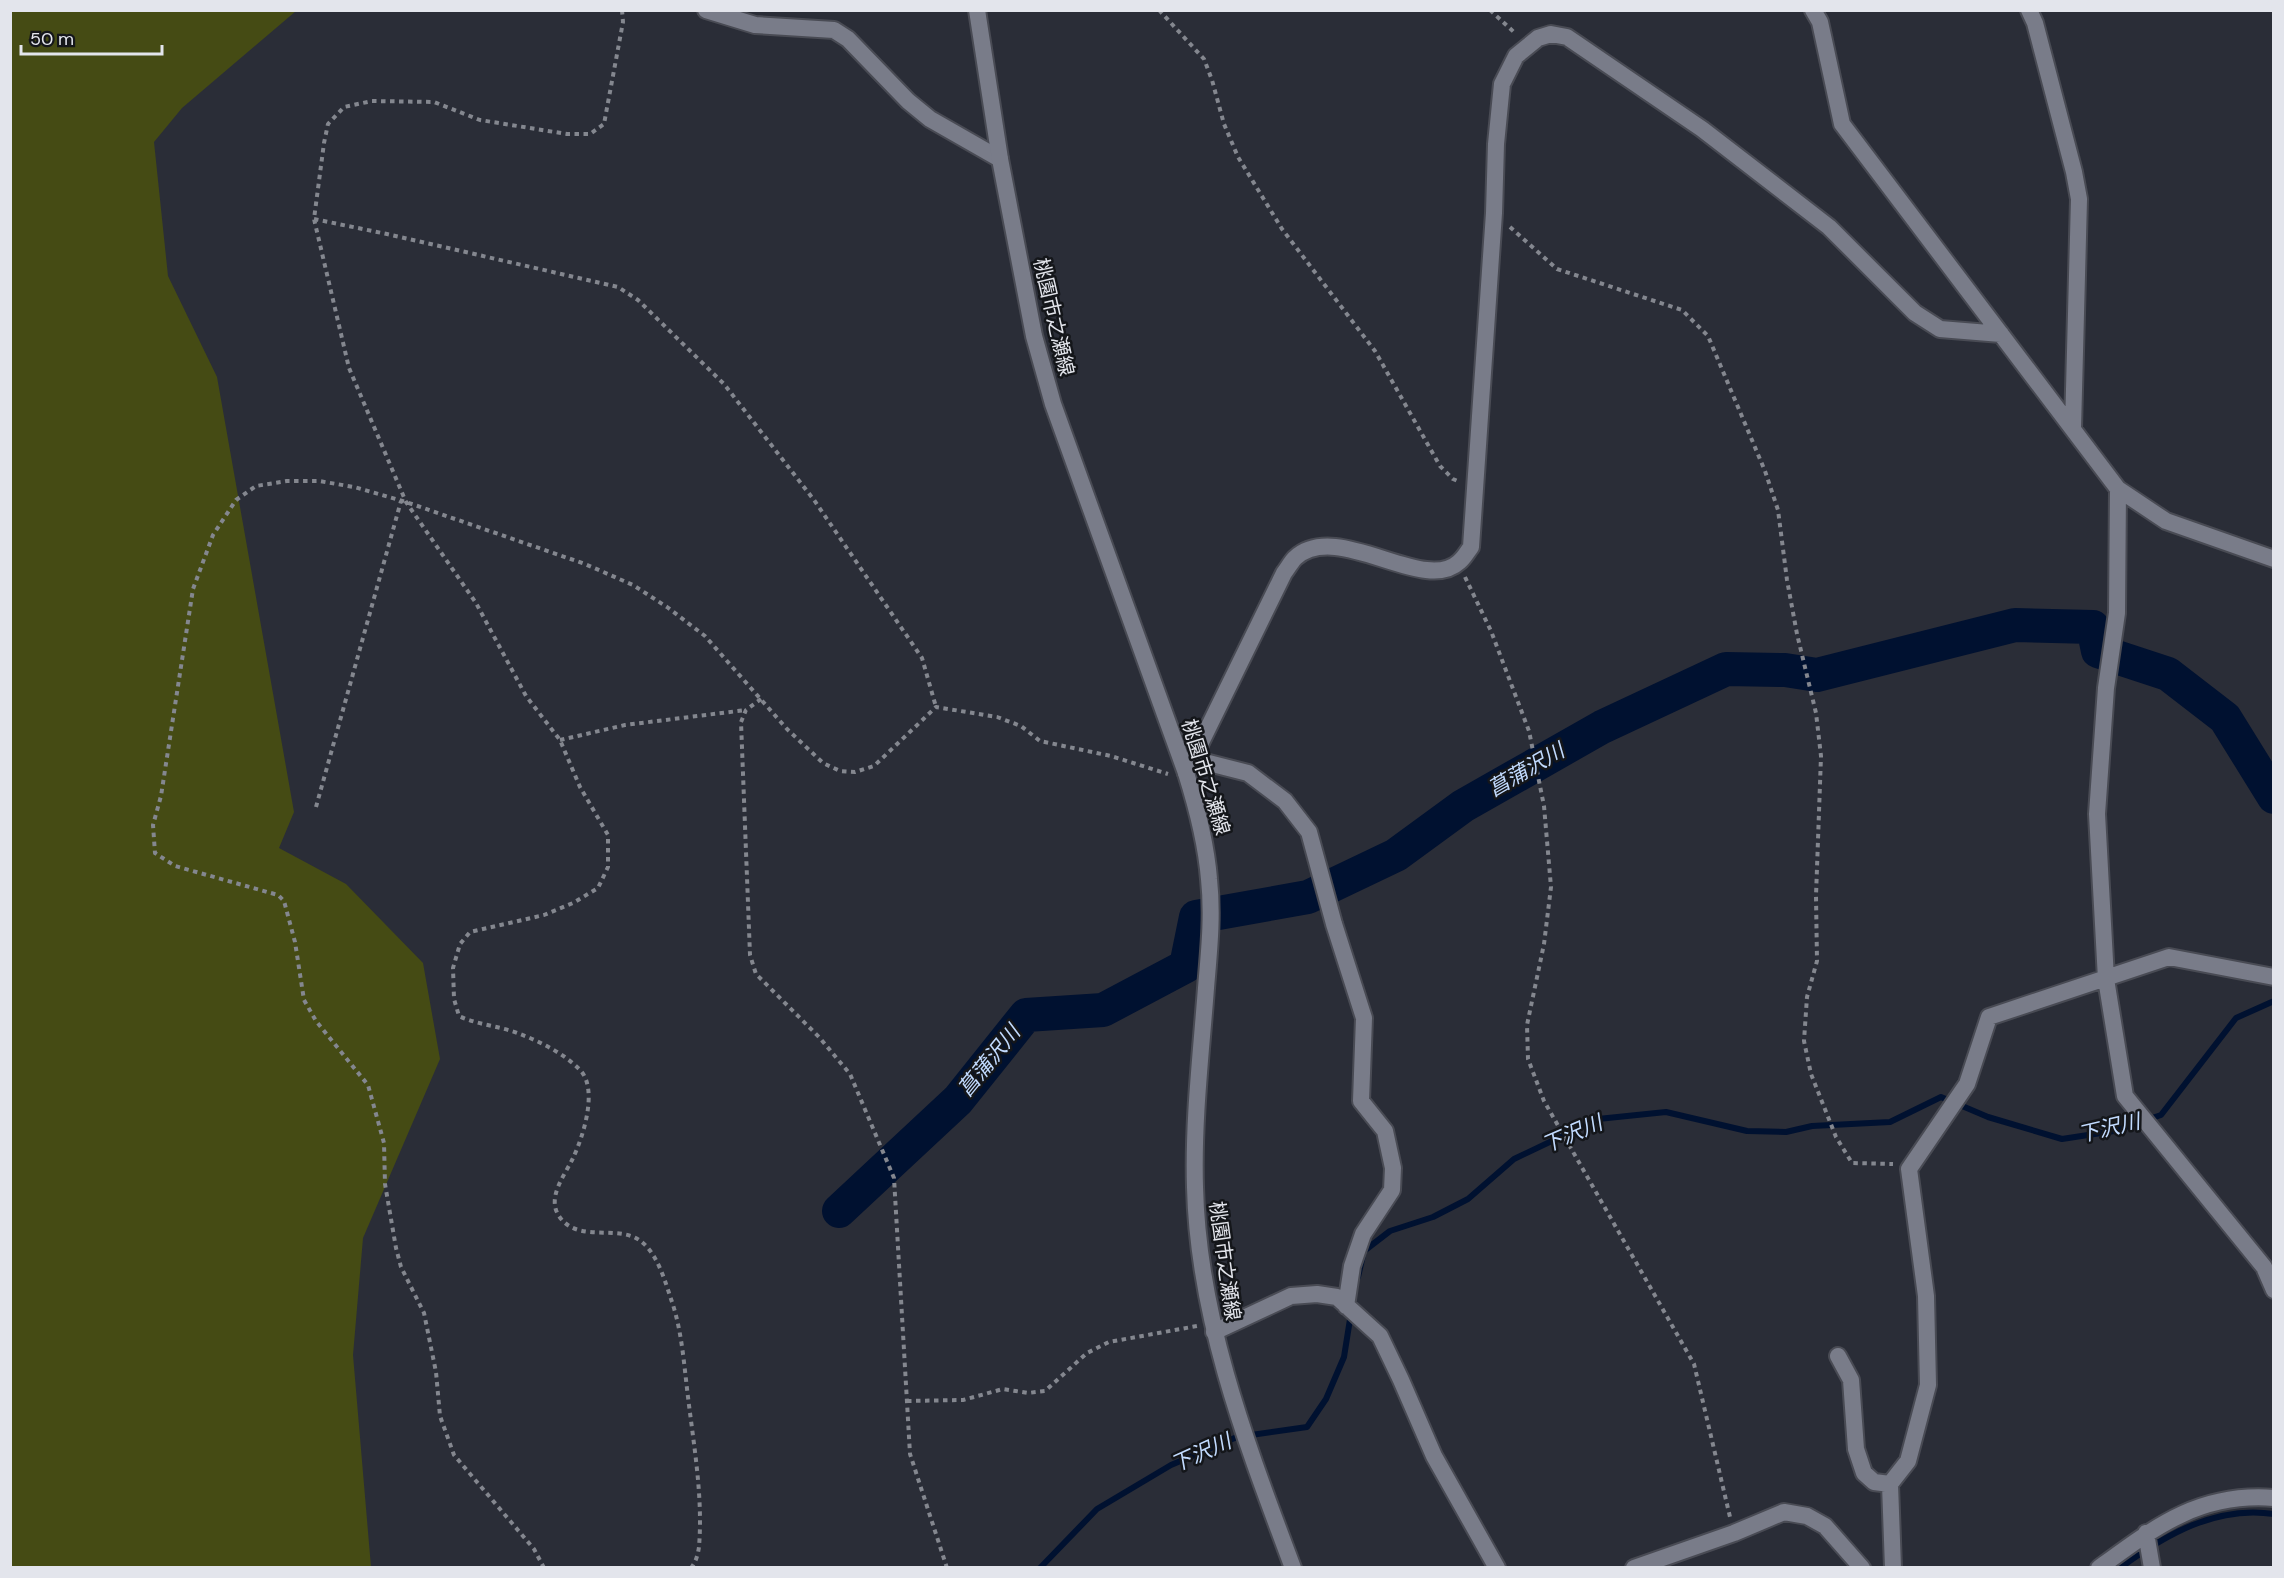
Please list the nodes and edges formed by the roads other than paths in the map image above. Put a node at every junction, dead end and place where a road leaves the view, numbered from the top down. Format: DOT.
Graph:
graph roads {
  1 [pos="706,10"];
  2 [pos="977,10"];
  3 [pos="1814,10"];
  4 [pos="2029,10"];
  5 [pos="1000,159"];
  6 [pos="2001,334"];
  7 [pos="2073,428"];
  8 [pos="2118,489"];
  9 [pos="2274,559"];
  10 [pos="1189,770"];
  11 [pos="2274,977"];
  12 [pos="2106,979"];
  13 [pos="2274,1290"];
  14 [pos="1347,1306"];
  15 [pos="1213,1328"];
  16 [pos="1838,1356"];
  17 [pos="1890,1484"];
  18 [pos="2274,1498"];
  19 [pos="2146,1534"];
  20 [pos="1293,1568"];
  21 [pos="1497,1568"];
  22 [pos="1634,1568"];
  23 [pos="1862,1568"];
  24 [pos="1893,1568"];
  25 [pos="2099,1568"];
  26 [pos="2152,1568"];
  1 -- 5 [label="street"];
  2 -- 5 [label="street, 桃園市之瀬線"];
  3 -- 6 [label="street"];
  4 -- 7 [label="street"];
  5 -- 10 [label="street, 桃園市之瀬線"];
  6 -- 7 [label="street"];
  6 -- 10 [label="street"];
  7 -- 8 [label="street"];
  8 -- 9 [label="street"];
  8 -- 12 [label="street"];
  10 -- 14 [label="street"];
  10 -- 15 [label="street, 桃園市之瀬線"];
  11 -- 12 [label="street"];
  12 -- 13 [label="street"];
  12 -- 17 [label="street"];
  14 -- 15 [label="street"];
  14 -- 21 [label="street"];
  15 -- 20 [label="street, 桃園市之瀬線"];
  16 -- 17 [label="street"];
  17 -- 24 [label="street"];
  18 -- 19 [label="street"];
  19 -- 25 [label="street"];
  19 -- 26 [label="street"];
  22 -- 23 [label="street"];
}
